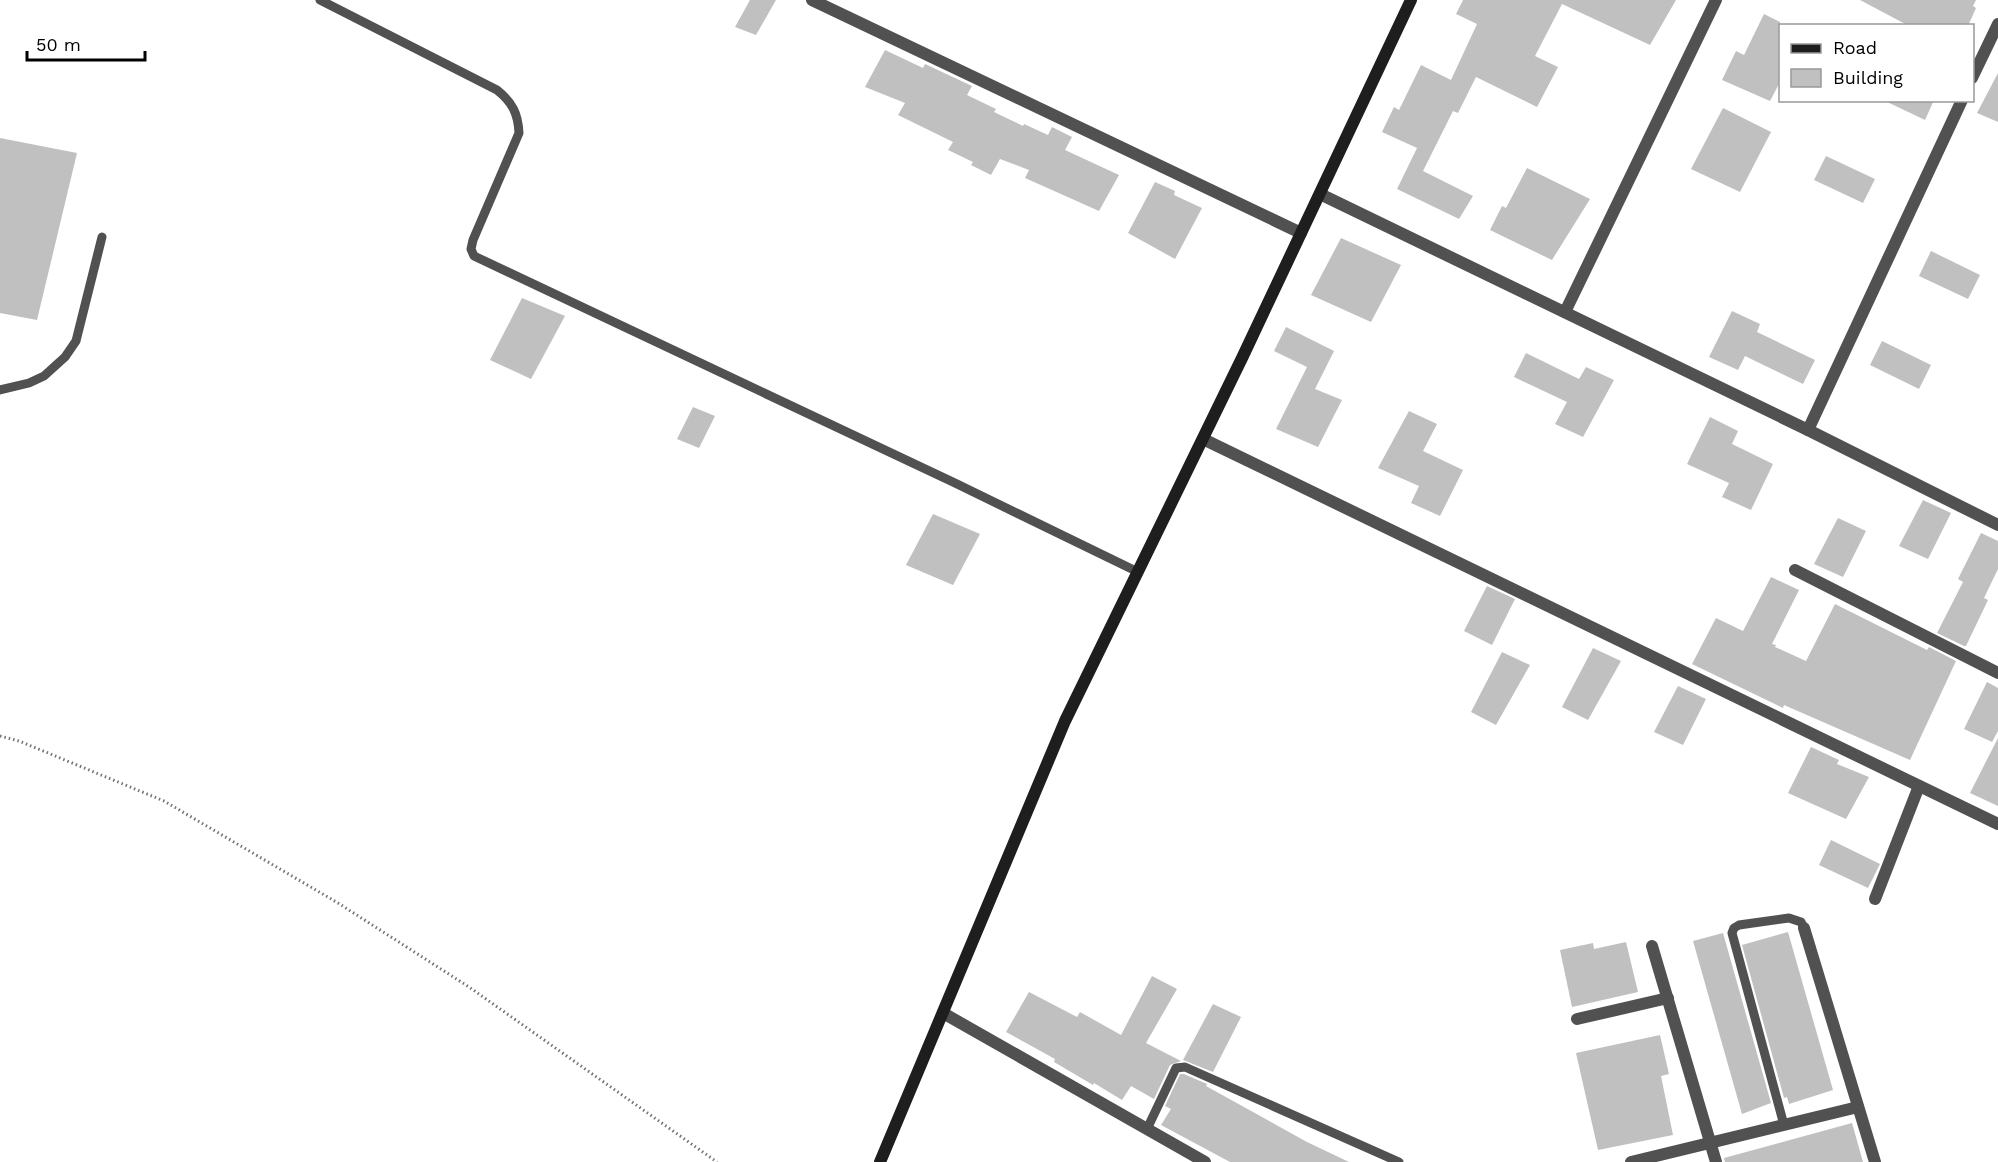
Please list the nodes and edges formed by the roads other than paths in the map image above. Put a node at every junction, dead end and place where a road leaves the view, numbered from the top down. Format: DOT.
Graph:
graph roads {
  1 [pos="320,0"];
  2 [pos="812,0"];
  3 [pos="1411,0"];
  4 [pos="1716,0"];
  5 [pos="1998,24"];
  6 [pos="1974,74"];
  7 [pos="1961,102"];
  8 [pos="1320,194"];
  9 [pos="1301,233"];
  10 [pos="102,237"];
  11 [pos="1565,312"];
  12 [pos="0,390"];
  13 [pos="1808,430"];
  14 [pos="1203,439"];
  15 [pos="1998,525"];
  16 [pos="1795,570"];
  17 [pos="1138,572"];
  18 [pos="1998,673"];
  19 [pos="1919,786"];
  20 [pos="1998,824"];
  21 [pos="1875,899"];
  22 [pos="1804,927"];
  23 [pos="1652,946"];
  24 [pos="1668,998"];
  25 [pos="943,1012"];
  26 [pos="1576,1019"];
  27 [pos="1858,1107"];
  28 [pos="1784,1125"];
  29 [pos="1148,1129"];
  30 [pos="1711,1143"];
  31 [pos="880,1162"];
  32 [pos="1205,1162"];
  33 [pos="1399,1162"];
  34 [pos="1630,1162"];
  35 [pos="1716,1162"];
  36 [pos="1875,1162"];
  1 -- 17 [label="lane"];
  2 -- 9 [label="street"];
  3 -- 8 [label="street"];
  4 -- 11 [label="street"];
  5 -- 6 [label="street"];
  7 -- 13 [label="street"];
  8 -- 9 [label="street"];
  8 -- 11 [label="street"];
  9 -- 14 [label="street"];
  10 -- 12 [label="lane"];
  11 -- 13 [label="street"];
  13 -- 15 [label="street"];
  14 -- 17 [label="street"];
  14 -- 19 [label="street"];
  16 -- 18 [label="street"];
  17 -- 25 [label="street"];
  19 -- 20 [label="street"];
  19 -- 21 [label="street"];
  22 -- 27 [label="street"];
  22 -- 28 [label="lane"];
  23 -- 24 [label="street"];
  24 -- 26 [label="street"];
  24 -- 30 [label="street"];
  25 -- 29 [label="street"];
  25 -- 31 [label="street"];
  27 -- 28 [label="street"];
  27 -- 36 [label="street"];
  28 -- 30 [label="street"];
  29 -- 32 [label="street"];
  29 -- 33 [label="lane"];
  30 -- 34 [label="street"];
  30 -- 35 [label="street"];
}
